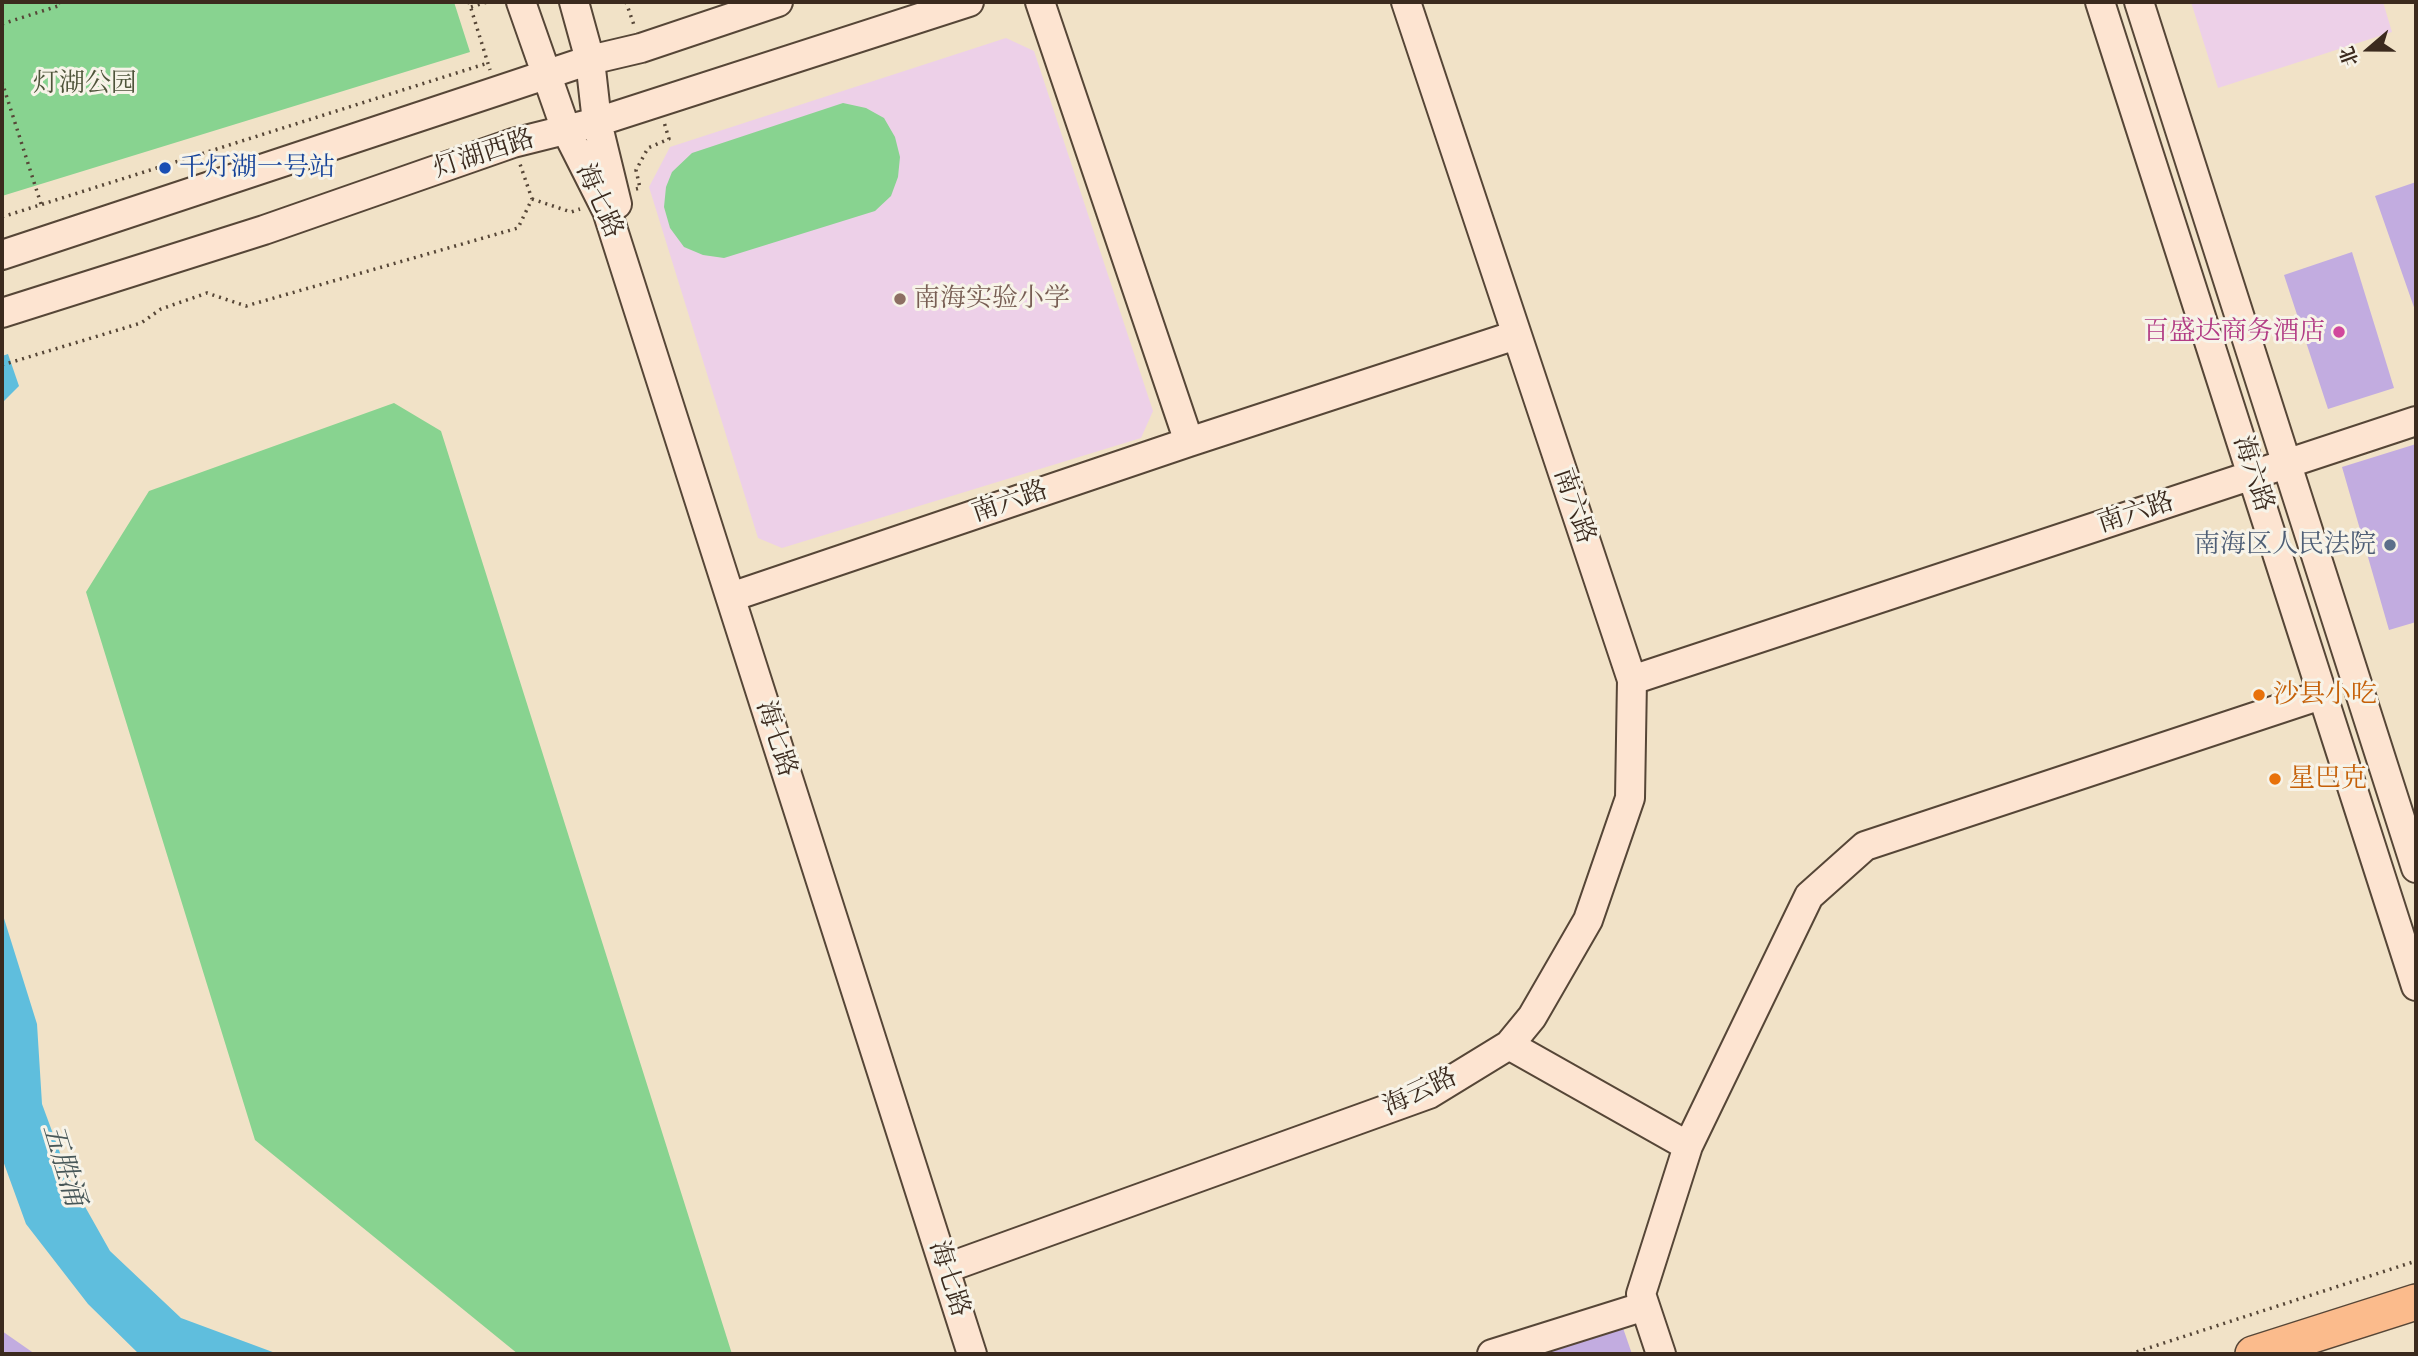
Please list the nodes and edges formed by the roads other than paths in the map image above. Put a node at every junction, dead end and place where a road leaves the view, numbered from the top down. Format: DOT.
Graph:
graph roads {
  1 [pos="521,2"];
  2 [pos="574,2"];
  3 [pos="778,2"];
  4 [pos="969,2"];
  5 [pos="1040,2"];
  6 [pos="1406,2"];
  7 [pos="2100,2"];
  8 [pos="2139,2"];
  9 [pos="590,60"];
  10 [pos="546,75"];
  11 [pos="597,122"];
  12 [pos="566,130"];
  13 [pos="2,255"];
  14 [pos="6,312"];
  15 [pos="1516,335"];
  16 [pos="2416,421"];
  17 [pos="1189,442"];
  18 [pos="2286,464"];
  19 [pos="2253,475"];
  20 [pos="735,596"];
  21 [pos="1632,680"];
  22 [pos="2324,694"];
  23 [pos="2415,860"];
  24 [pos="2416,986"];
  25 [pos="1509,1045"];
  26 [pos="1688,1146"];
  27 [pos="955,1265"];
  28 [pos="2408,1303"];
  29 [pos="1645,1306"];
  30 [pos="972,1354"];
  31 [pos="983,1354"];
  32 [pos="1492,1354"];
  33 [pos="1661,1354"];
  34 [pos="2253,1354"];
  1 -- 10 [label="main road, 海七路"];
  2 -- 9 [label="main road, 海七路"];
  3 -- 9 [label="main road"];
  4 -- 11 [label="main road, 灯湖西路"];
  5 -- 17 [label="main road"];
  6 -- 15 [label="main road"];
  7 -- 19 [label="main road, 海六路"];
  8 -- 18 [label="main road, 海六路"];
  9 -- 10 [label="main road"];
  9 -- 11 [label="main road, 海七路"];
  10 -- 12 [label="main road, 海七路"];
  10 -- 13 [label="main road"];
  11 -- 12 [label="main road, 灯湖西路"];
  11 -- 20 [label="main road, 海七路"];
  12 -- 14 [label="main road, 灯湖西路"];
  12 -- 20 [label="main road, 海七路"];
  15 -- 17 [label="main road, 南六路"];
  15 -- 21 [label="main road, 南六路"];
  16 -- 18 [label="main road, 南六路"];
  17 -- 20 [label="main road, 南六路"];
  18 -- 19 [label="main road, 南六路"];
  18 -- 23 [label="main road, 海六路"];
  19 -- 21 [label="main road, 南六路"];
  19 -- 22 [label="main road, 海六路"];
  20 -- 27 [label="main road, 海七路"];
  20 -- 30 [label="main road, 海七路"];
  21 -- 25 [label="main road, 海云路"];
  22 -- 24 [label="main road, 海六路"];
  22 -- 26 [label="main road"];
  25 -- 26 [label="main road"];
  25 -- 27 [label="main road, 海云路"];
  26 -- 29 [label="main road"];
  27 -- 31 [label="main road, 海七路"];
  28 -- 34 [label="highway"];
  29 -- 32 [label="main road"];
  29 -- 33 [label="main road"];
}
